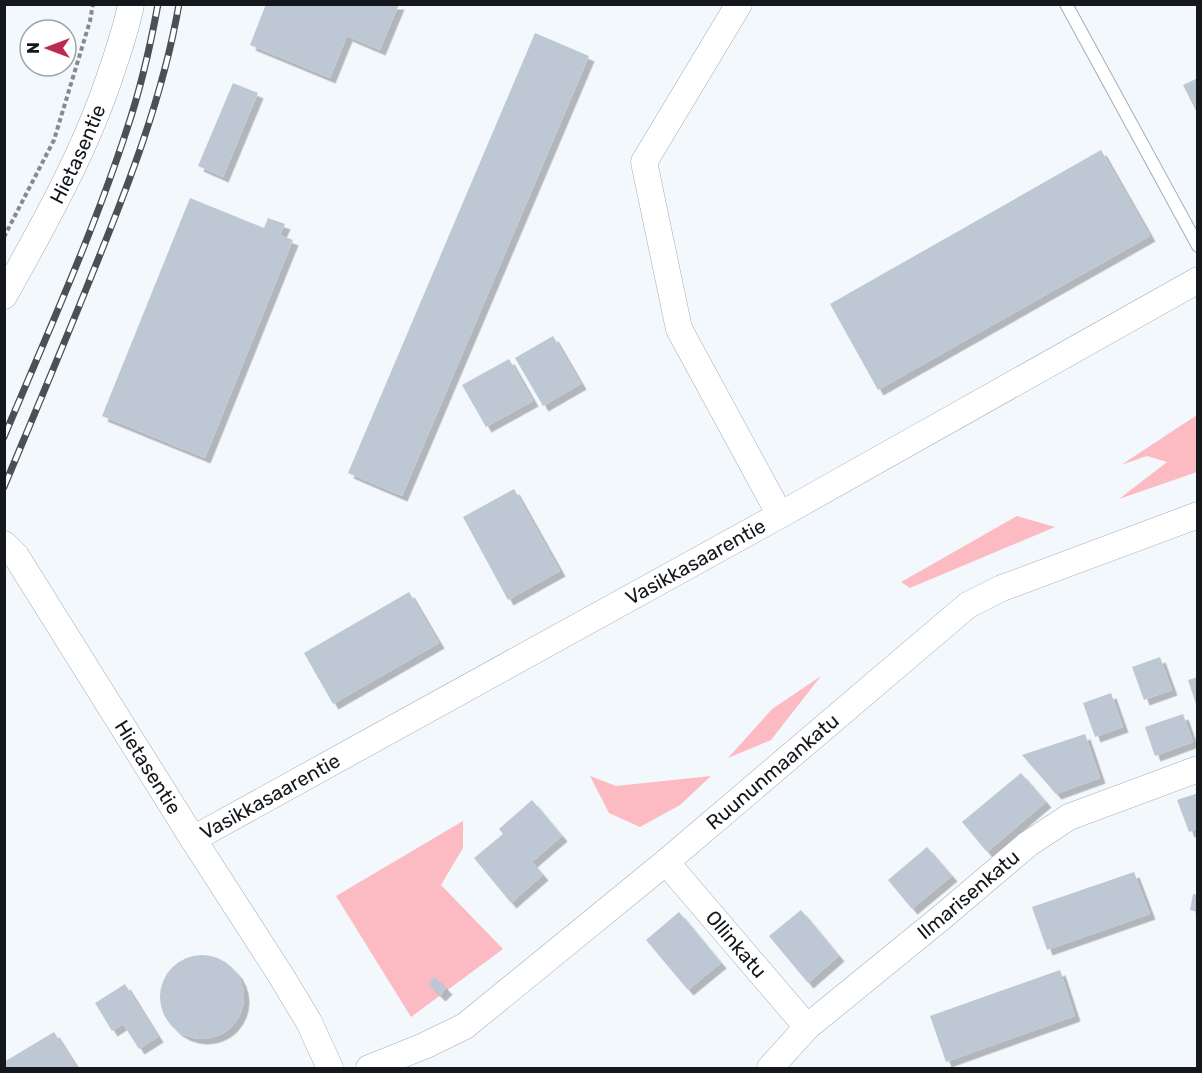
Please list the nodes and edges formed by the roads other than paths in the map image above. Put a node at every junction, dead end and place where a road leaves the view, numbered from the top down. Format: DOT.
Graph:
graph roads {
  1 [pos="131,4"];
  2 [pos="739,4"];
  3 [pos="1066,4"];
  4 [pos="1197,246"];
  5 [pos="1197,280"];
  6 [pos="4,296"];
  7 [pos="780,515"];
  8 [pos="1197,515"];
  9 [pos="4,544"];
  10 [pos="1197,769"];
  11 [pos="193,839"];
  12 [pos="666,862"];
  13 [pos="807,1027"];
  14 [pos="330,1068"];
  15 [pos="369,1068"];
  16 [pos="770,1068"];
  1 -- 6 [label="street, Hietasentie"];
  2 -- 7 [label="street"];
  3 -- 4 [label="lane"];
  5 -- 7 [label="street, Vasikkasaarentie"];
  7 -- 11 [label="street, Vasikkasaarentie"];
  8 -- 12 [label="street, Ruununmaankatu"];
  9 -- 11 [label="street, Hietasentie"];
  10 -- 13 [label="street, Ilmarisenkatu"];
  11 -- 14 [label="street, Hietasentie"];
  12 -- 13 [label="street, Ollinkatu"];
  12 -- 15 [label="street, Ruununmaankatu"];
  13 -- 16 [label="street, Ilmarisenkatu"];
}
